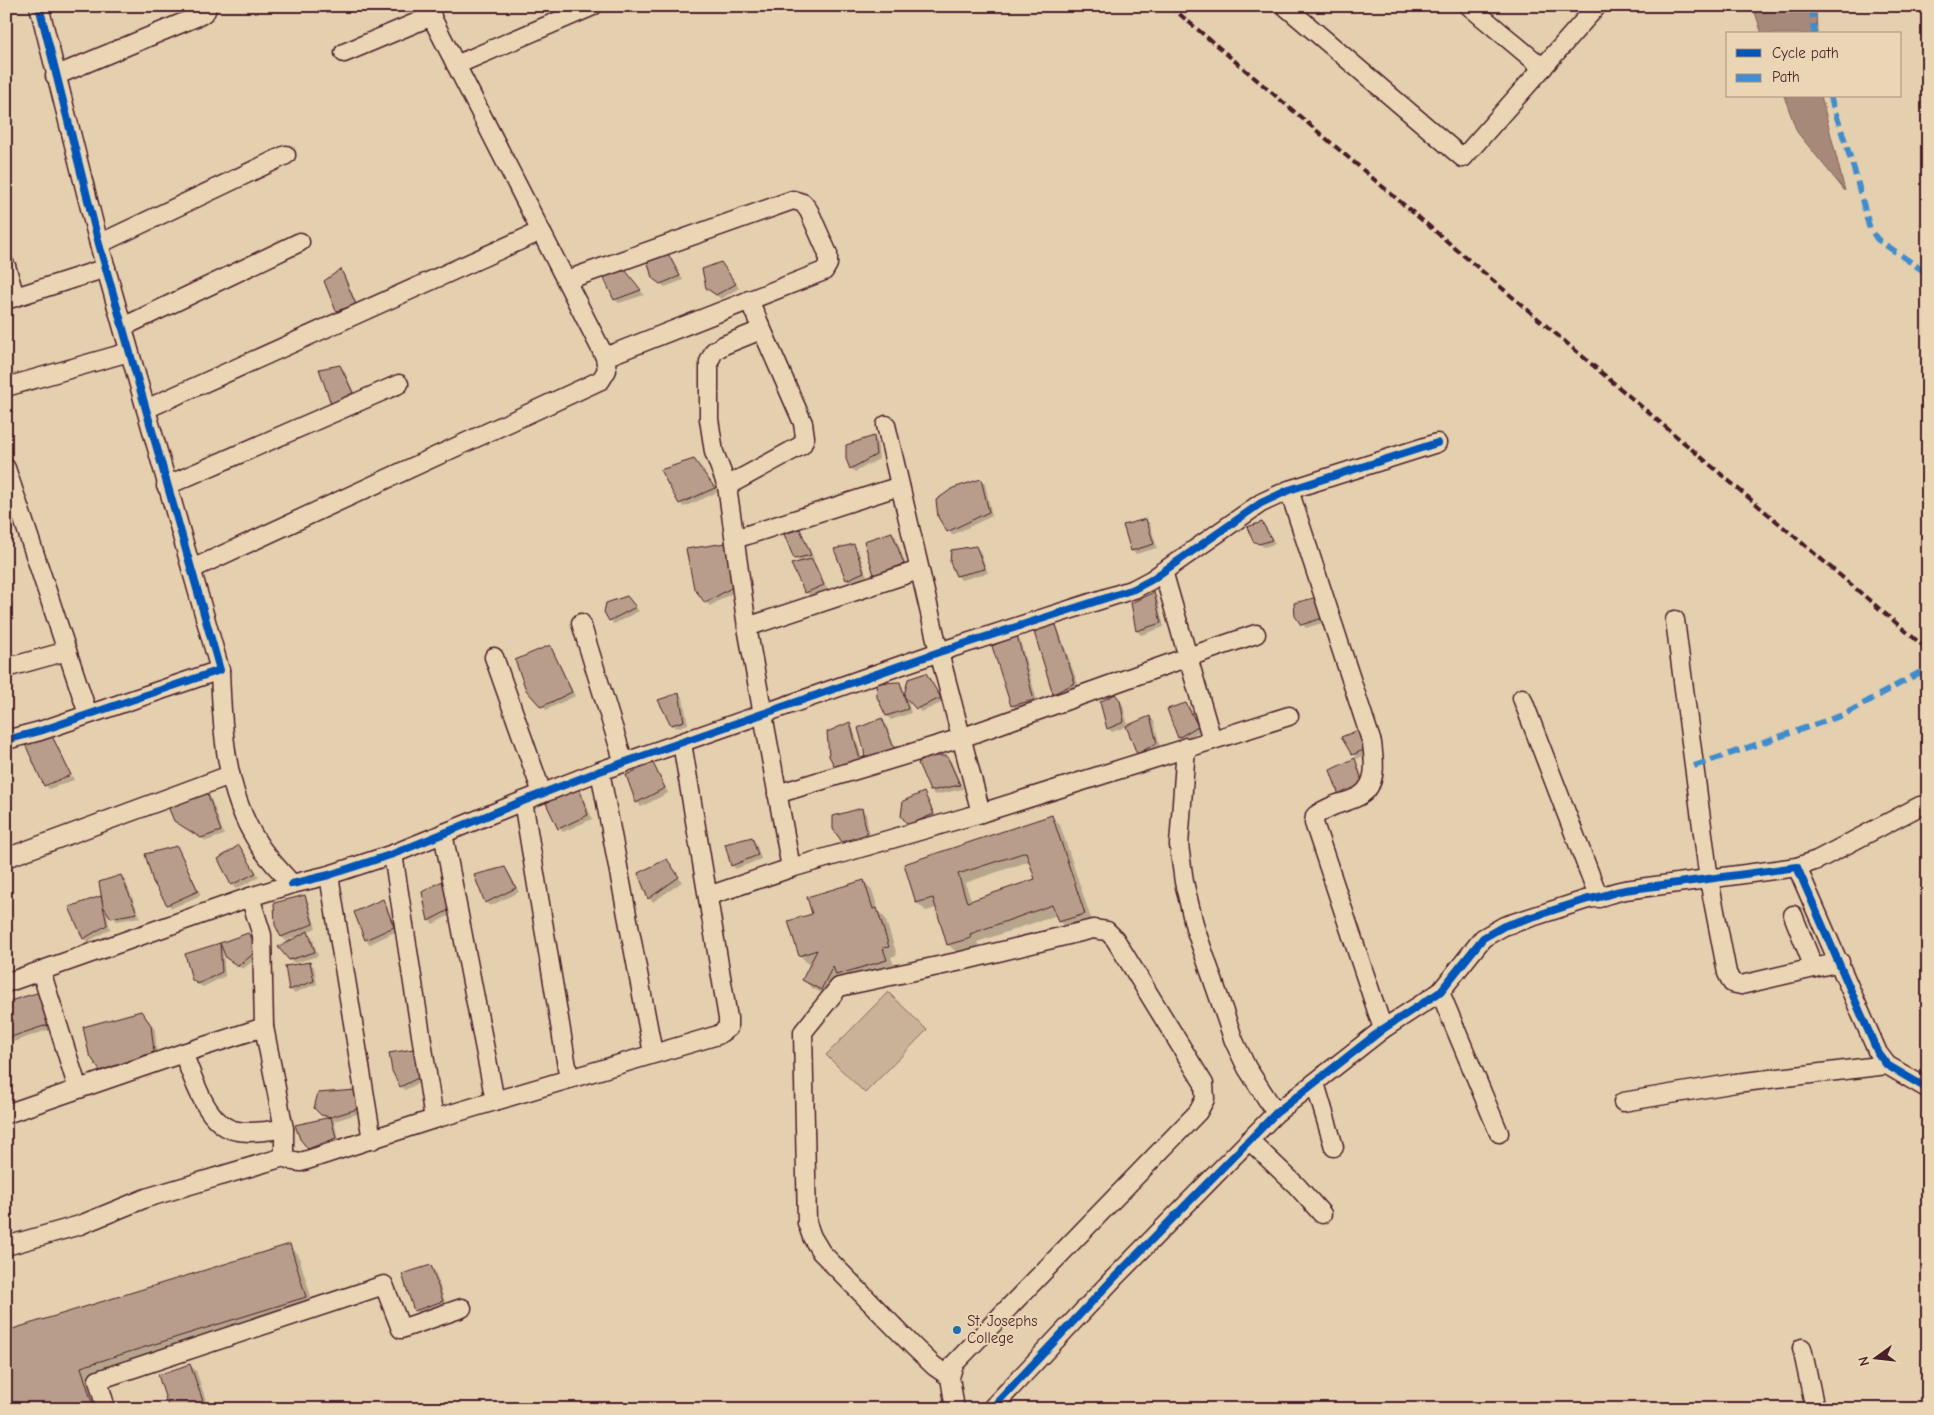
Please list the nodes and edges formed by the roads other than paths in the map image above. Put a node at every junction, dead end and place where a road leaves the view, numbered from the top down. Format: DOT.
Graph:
graph roads {
  1 [pos="39,6"];
  2 [pos="207,6"];
  3 [pos="593,6"];
  4 [pos="1285,6"];
  5 [pos="1469,6"];
  6 [pos="1597,6"];
  7 [pos="429,11"];
  8 [pos="344,53"];
  9 [pos="456,65"];
  10 [pos="1543,68"];
  11 [pos="55,76"];
  12 [pos="286,154"];
  13 [pos="541,231"];
  14 [pos="300,242"];
  15 [pos="99,244"];
  16 [pos="6,266"];
  17 [pos="106,268"];
  18 [pos="567,280"];
  19 [pos="10,298"];
  20 [pos="749,300"];
  21 [pos="122,327"];
  22 [pos="761,330"];
  23 [pos="129,352"];
  24 [pos="605,357"];
  25 [pos="399,384"];
  26 [pos="6,387"];
  27 [pos="146,409"];
  28 [pos="886,425"];
  29 [pos="1437,443"];
  30 [pos="6,468"];
  31 [pos="166,486"];
  32 [pos="727,486"];
  33 [pos="900,486"];
  34 [pos="1289,490"];
  35 [pos="735,539"];
  36 [pos="192,569"];
  37 [pos="919,570"];
  38 [pos="1163,571"];
  39 [pos="1675,620"];
  40 [pos="581,623"];
  41 [pos="748,627"];
  42 [pos="1256,634"];
  43 [pos="67,651"];
  44 [pos="938,652"];
  45 [pos="494,657"];
  46 [pos="1188,657"];
  47 [pos="6,668"];
  48 [pos="220,670"];
  49 [pos="1522,698"];
  50 [pos="88,714"];
  51 [pos="763,714"];
  52 [pos="1289,716"];
  53 [pos="961,738"];
  54 [pos="6,740"];
  55 [pos="1212,740"];
  56 [pos="682,742"];
  57 [pos="1186,748"];
  58 [pos="624,763"];
  59 [pos="600,771"];
  60 [pos="230,775"];
  61 [pos="542,793"];
  62 [pos="777,794"];
  63 [pos="523,800"];
  64 [pos="1928,805"];
  65 [pos="981,813"];
  66 [pos="443,832"];
  67 [pos="393,854"];
  68 [pos="6,858"];
  69 [pos="1797,867"];
  70 [pos="791,868"];
  71 [pos="329,875"];
  72 [pos="1709,880"];
  73 [pos="292,884"];
  74 [pos="708,896"];
  75 [pos="250,897"];
  76 [pos="1599,898"];
  77 [pos="1793,915"];
  78 [pos="1840,962"];
  79 [pos="1814,968"];
  80 [pos="41,971"];
  81 [pos="6,984"];
  82 [pos="1440,992"];
  83 [pos="264,1027"];
  84 [pos="1383,1029"];
  85 [pos="183,1053"];
  86 [pos="653,1053"];
  87 [pos="1887,1065"];
  88 [pos="569,1080"];
  89 [pos="1314,1083"];
  90 [pos="78,1089"];
  91 [pos="1928,1089"];
  92 [pos="494,1101"];
  93 [pos="1623,1102"];
  94 [pos="1276,1113"];
  95 [pos="6,1114"];
  96 [pos="434,1119"];
  97 [pos="284,1129"];
  98 [pos="1499,1133"];
  99 [pos="372,1140"];
  100 [pos="1249,1140"];
  101 [pos="1334,1147"];
  102 [pos="284,1157"];
  103 [pos="1322,1214"];
  104 [pos="6,1246"];
  105 [pos="462,1308"];
  106 [pos="1802,1348"];
  107 [pos="950,1377"];
  108 [pos="106,1409"];
  109 [pos="955,1409"];
  110 [pos="991,1409"];
  111 [pos="1815,1409"];
  1 -- 11 [label="street"];
  2 -- 11 [label="street"];
  3 -- 9 [label="street"];
  4 -- 10 [label="street"];
  5 -- 10 [label="street"];
  6 -- 10 [label="street"];
  7 -- 8 [label="street"];
  7 -- 9 [label="street"];
  9 -- 13 [label="street"];
  11 -- 15 [label="street"];
  12 -- 15 [label="street"];
  13 -- 18 [label="street"];
  13 -- 27 [label="street"];
  14 -- 21 [label="street"];
  15 -- 17 [label="street"];
  16 -- 19 [label="street"];
  17 -- 19 [label="street"];
  17 -- 21 [label="street"];
  18 -- 20 [label="street"];
  18 -- 24 [label="street"];
  20 -- 22 [label="street"];
  20 -- 24 [label="street"];
  21 -- 23 [label="street"];
  22 -- 32 [label="street"];
  22 -- 32 [label="street"];
  23 -- 26 [label="street"];
  23 -- 27 [label="street"];
  24 -- 36 [label="street"];
  25 -- 31 [label="street"];
  27 -- 31 [label="street"];
  28 -- 33 [label="street"];
  29 -- 34 [label="street"];
  30 -- 43 [label="street"];
  31 -- 36 [label="street"];
  32 -- 35 [label="street"];
  33 -- 35 [label="street"];
  33 -- 37 [label="street"];
  34 -- 38 [label="street"];
  34 -- 84 [label="street"];
  35 -- 41 [label="street"];
  36 -- 48 [label="street"];
  37 -- 41 [label="street"];
  37 -- 44 [label="street"];
  38 -- 44 [label="street"];
  38 -- 46 [label="street"];
  39 -- 72 [label="street"];
  40 -- 58 [label="street"];
  41 -- 51 [label="street"];
  42 -- 46 [label="street"];
  43 -- 47 [label="street"];
  43 -- 50 [label="street"];
  44 -- 51 [label="street"];
  44 -- 53 [label="street"];
  45 -- 61 [label="street"];
  46 -- 53 [label="street"];
  46 -- 55 [label="street"];
  48 -- 50 [label="street"];
  48 -- 60 [label="street"];
  49 -- 76 [label="street"];
  50 -- 54 [label="street"];
  51 -- 56 [label="street"];
  51 -- 62 [label="street"];
  52 -- 55 [label="street"];
  53 -- 62 [label="street"];
  53 -- 65 [label="street"];
  55 -- 57 [label="street"];
  56 -- 58 [label="street"];
  56 -- 74 [label="street"];
  57 -- 65 [label="street"];
  57 -- 94 [label="street"];
  58 -- 59 [label="street"];
  59 -- 61 [label="street"];
  59 -- 86 [label="street"];
  60 -- 68 [label="street"];
  60 -- 73 [label="street"];
  61 -- 63 [label="street"];
  62 -- 70 [label="street"];
  63 -- 66 [label="street"];
  63 -- 88 [label="street"];
  64 -- 69 [label="street"];
  65 -- 70 [label="street"];
  66 -- 67 [label="street"];
  66 -- 92 [label="street"];
  67 -- 71 [label="street"];
  67 -- 96 [label="street"];
  69 -- 72 [label="street"];
  69 -- 78 [label="street"];
  70 -- 74 [label="street"];
  71 -- 73 [label="street"];
  71 -- 99 [label="street"];
  72 -- 76 [label="street"];
  72 -- 79 [label="street"];
  73 -- 75 [label="street"];
  74 -- 86 [label="street"];
  75 -- 80 [label="street"];
  75 -- 83 [label="street"];
  76 -- 82 [label="street"];
  77 -- 79 [label="street"];
  78 -- 79 [label="street"];
  78 -- 87 [label="street"];
  80 -- 81 [label="street"];
  80 -- 90 [label="street"];
  82 -- 84 [label="street"];
  82 -- 98 [label="street"];
  83 -- 85 [label="street"];
  83 -- 97 [label="street"];
  84 -- 89 [label="street"];
  85 -- 90 [label="street"];
  85 -- 97 [label="street"];
  86 -- 88 [label="street"];
  87 -- 91 [label="street"];
  87 -- 93 [label="street"];
  88 -- 92 [label="street"];
  89 -- 94 [label="street"];
  89 -- 101 [label="street"];
  90 -- 95 [label="street"];
  92 -- 96 [label="street"];
  94 -- 100 [label="street"];
  96 -- 99 [label="street"];
  97 -- 102 [label="street"];
  99 -- 102 [label="street"];
  100 -- 103 [label="street"];
  100 -- 110 [label="street"];
  102 -- 104 [label="street"];
  105 -- 108 [label="street"];
  106 -- 111 [label="street"];
  107 -- 107 [label="street"];
  107 -- 109 [label="street"];
}
